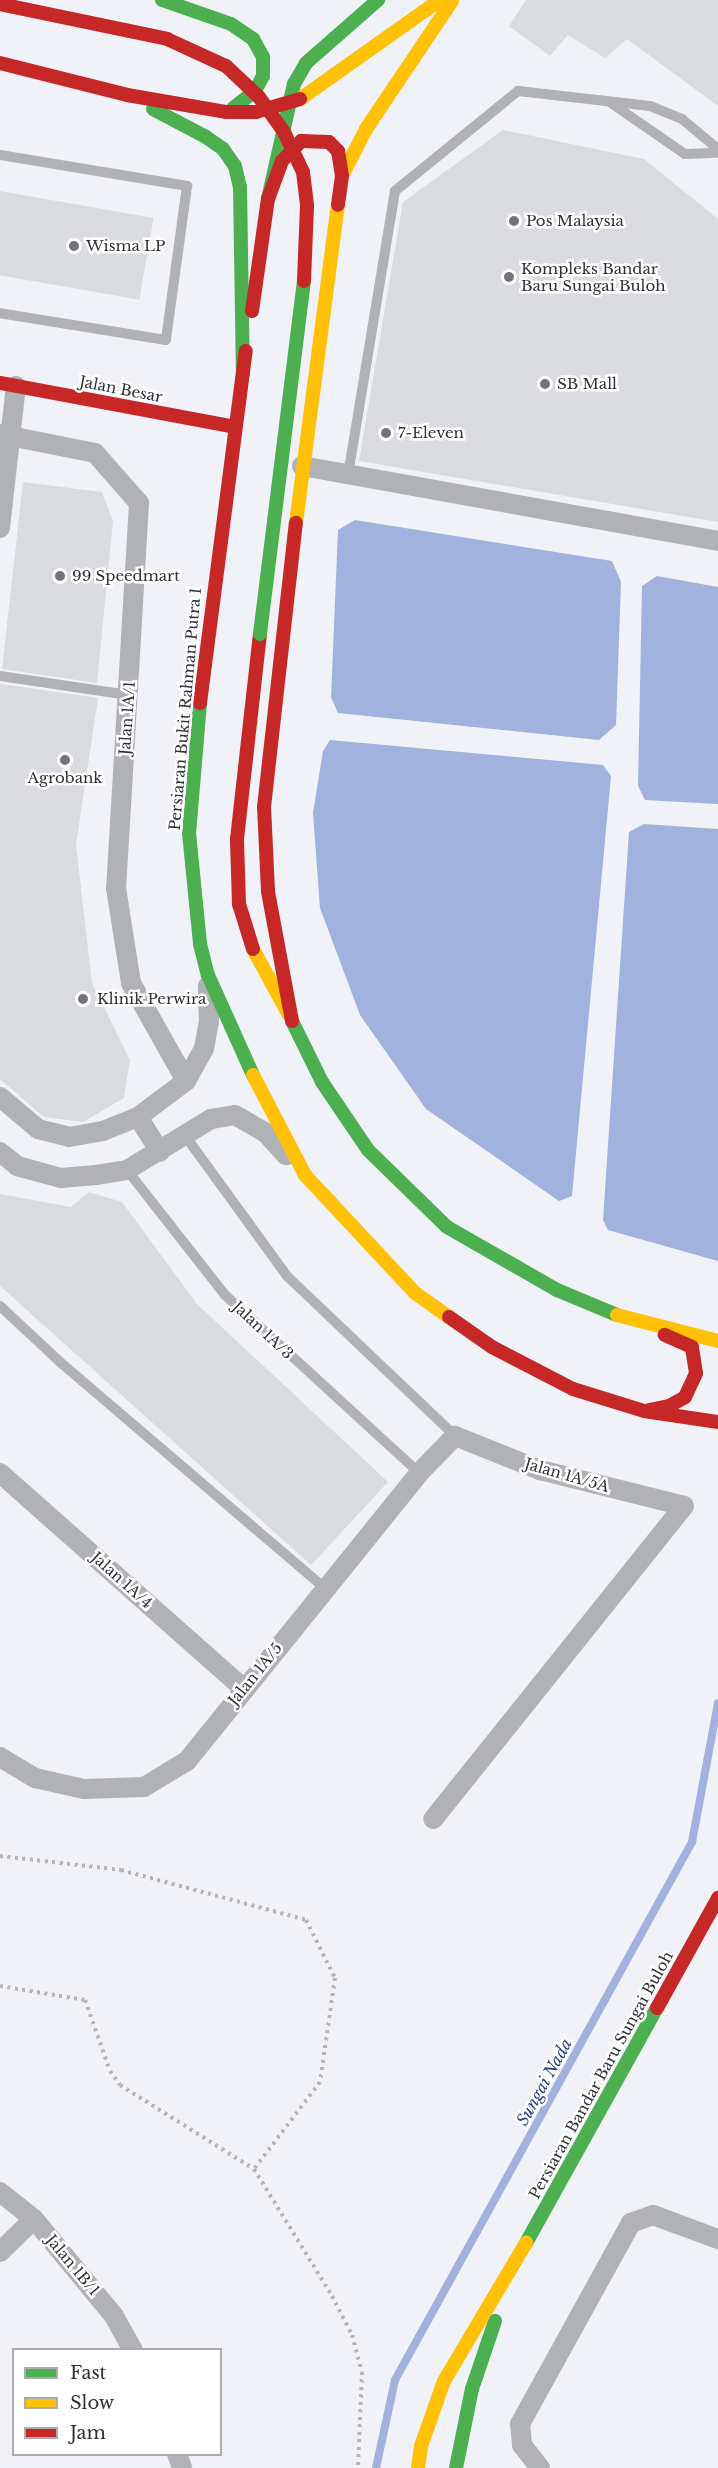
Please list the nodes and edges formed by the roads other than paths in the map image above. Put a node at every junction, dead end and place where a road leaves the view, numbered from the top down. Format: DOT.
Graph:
graph roads {
  1 [pos="162,0"];
  2 [pos="378,0"];
  3 [pos="440,0"];
  4 [pos="453,0"];
  5 [pos="0,4"];
  6 [pos="0,63"];
  7 [pos="128,95"];
  8 [pos="609,102"];
  9 [pos="286,106"];
  10 [pos="226,112"];
  11 [pos="718,151"];
  12 [pos="0,155"];
  13 [pos="342,176"];
  14 [pos="268,199"];
  15 [pos="0,313"];
  16 [pos="243,374"];
  17 [pos="8,385"];
  18 [pos="235,427"];
  19 [pos="5,435"];
  20 [pos="302,466"];
  21 [pos="348,475"];
  22 [pos="0,528"];
  23 [pos="718,541"];
  24 [pos="0,676"];
  25 [pos="129,694"];
  26 [pos="208,975"];
  27 [pos="289,1015"];
  28 [pos="186,1082"];
  29 [pos="0,1096"];
  30 [pos="138,1117"];
  31 [pos="186,1137"];
  32 [pos="0,1152"];
  33 [pos="160,1152"];
  34 [pos="127,1170"];
  35 [pos="305,1175"];
  36 [pos="0,1306"];
  37 [pos="627,1318"];
  38 [pos="718,1341"];
  39 [pos="692,1347"];
  40 [pos="709,1354"];
  41 [pos="644,1411"];
  42 [pos="718,1422"];
  43 [pos="455,1436"];
  44 [pos="0,1473"];
  45 [pos="419,1473"];
  46 [pos="325,1588"];
  47 [pos="243,1688"];
  48 [pos="0,1757"];
  49 [pos="433,1820"];
  50 [pos="718,1898"];
  51 [pos="0,2192"];
  52 [pos="34,2219"];
  53 [pos="718,2239"];
  54 [pos="0,2252"];
  55 [pos="512,2267"];
  56 [pos="132,2348"];
  57 [pos="418,2468"];
  58 [pos="456,2468"];
  59 [pos="540,2468"];
  1 -- 10 [label="main road"];
  2 -- 9 [label="main road"];
  3 -- 9 [label="main road"];
  4 -- 13 [label="main road"];
  5 -- 27 [label="main road, bridge"];
  6 -- 7 [label="main road"];
  7 -- 10 [label="main road"];
  7 -- 16 [label="main road"];
  8 -- 11 [label="lane"];
  8 -- 11 [label="lane"];
  8 -- 21 [label="lane"];
  9 -- 10 [label="main road"];
  9 -- 14 [label="main road"];
  12 -- 15 [label="lane"];
  13 -- 14 [label="main road"];
  13 -- 20 [label="main road"];
  14 -- 16 [label="main road, Persiaran Bukit Rahman Putra 1"];
  16 -- 18 [label="main road, Persiaran Bukit Rahman Putra 1"];
  17 -- 18 [label="main road, Jalan Besar"];
  17 -- 19 [label="street"];
  18 -- 26 [label="main road, Persiaran Bukit Rahman Putra 1"];
  19 -- 22 [label="street"];
  19 -- 25 [label="street, Jalan 1A/1"];
  20 -- 21 [label="street"];
  20 -- 27 [label="main road"];
  21 -- 23 [label="street"];
  24 -- 25 [label="lane"];
  25 -- 28 [label="street, Jalan 1A/1"];
  26 -- 28 [label="street"];
  26 -- 35 [label="main road, Persiaran Bukit Rahman Putra 1"];
  27 -- 37 [label="main road"];
  28 -- 30 [label="street"];
  29 -- 30 [label="street"];
  30 -- 33 [label="street"];
  31 -- 33 [label="street"];
  31 -- 35 [label="street"];
  31 -- 43 [label="lane, Jalan 1A/5A"];
  32 -- 34 [label="street"];
  33 -- 34 [label="street"];
  34 -- 45 [label="lane, Jalan 1A/3"];
  35 -- 41 [label="main road, Persiaran Bukit Rahman Putra 1"];
  36 -- 46 [label="lane"];
  37 -- 38 [label="main road"];
  37 -- 39 [label="main road"];
  39 -- 40 [label="main road"];
  39 -- 41 [label="main road"];
  41 -- 42 [label="main road, Persiaran Bukit Rahman Putra 1"];
  43 -- 45 [label="street, Jalan 1A/5"];
  43 -- 49 [label="street, Jalan 1A/5A"];
  44 -- 47 [label="street, Jalan 1A/4"];
  45 -- 46 [label="street, Jalan 1A/5"];
  46 -- 47 [label="street, Jalan 1A/5"];
  47 -- 48 [label="street, Jalan 1A/5"];
  50 -- 55 [label="main road, Persiaran Bandar Baru Sungai Buloh"];
  51 -- 52 [label="street, Jalan 1B/1"];
  52 -- 54 [label="street"];
  52 -- 56 [label="street, Jalan 1B/1"];
  53 -- 59 [label="street"];
  55 -- 57 [label="main road"];
  55 -- 58 [label="main road"];
}
